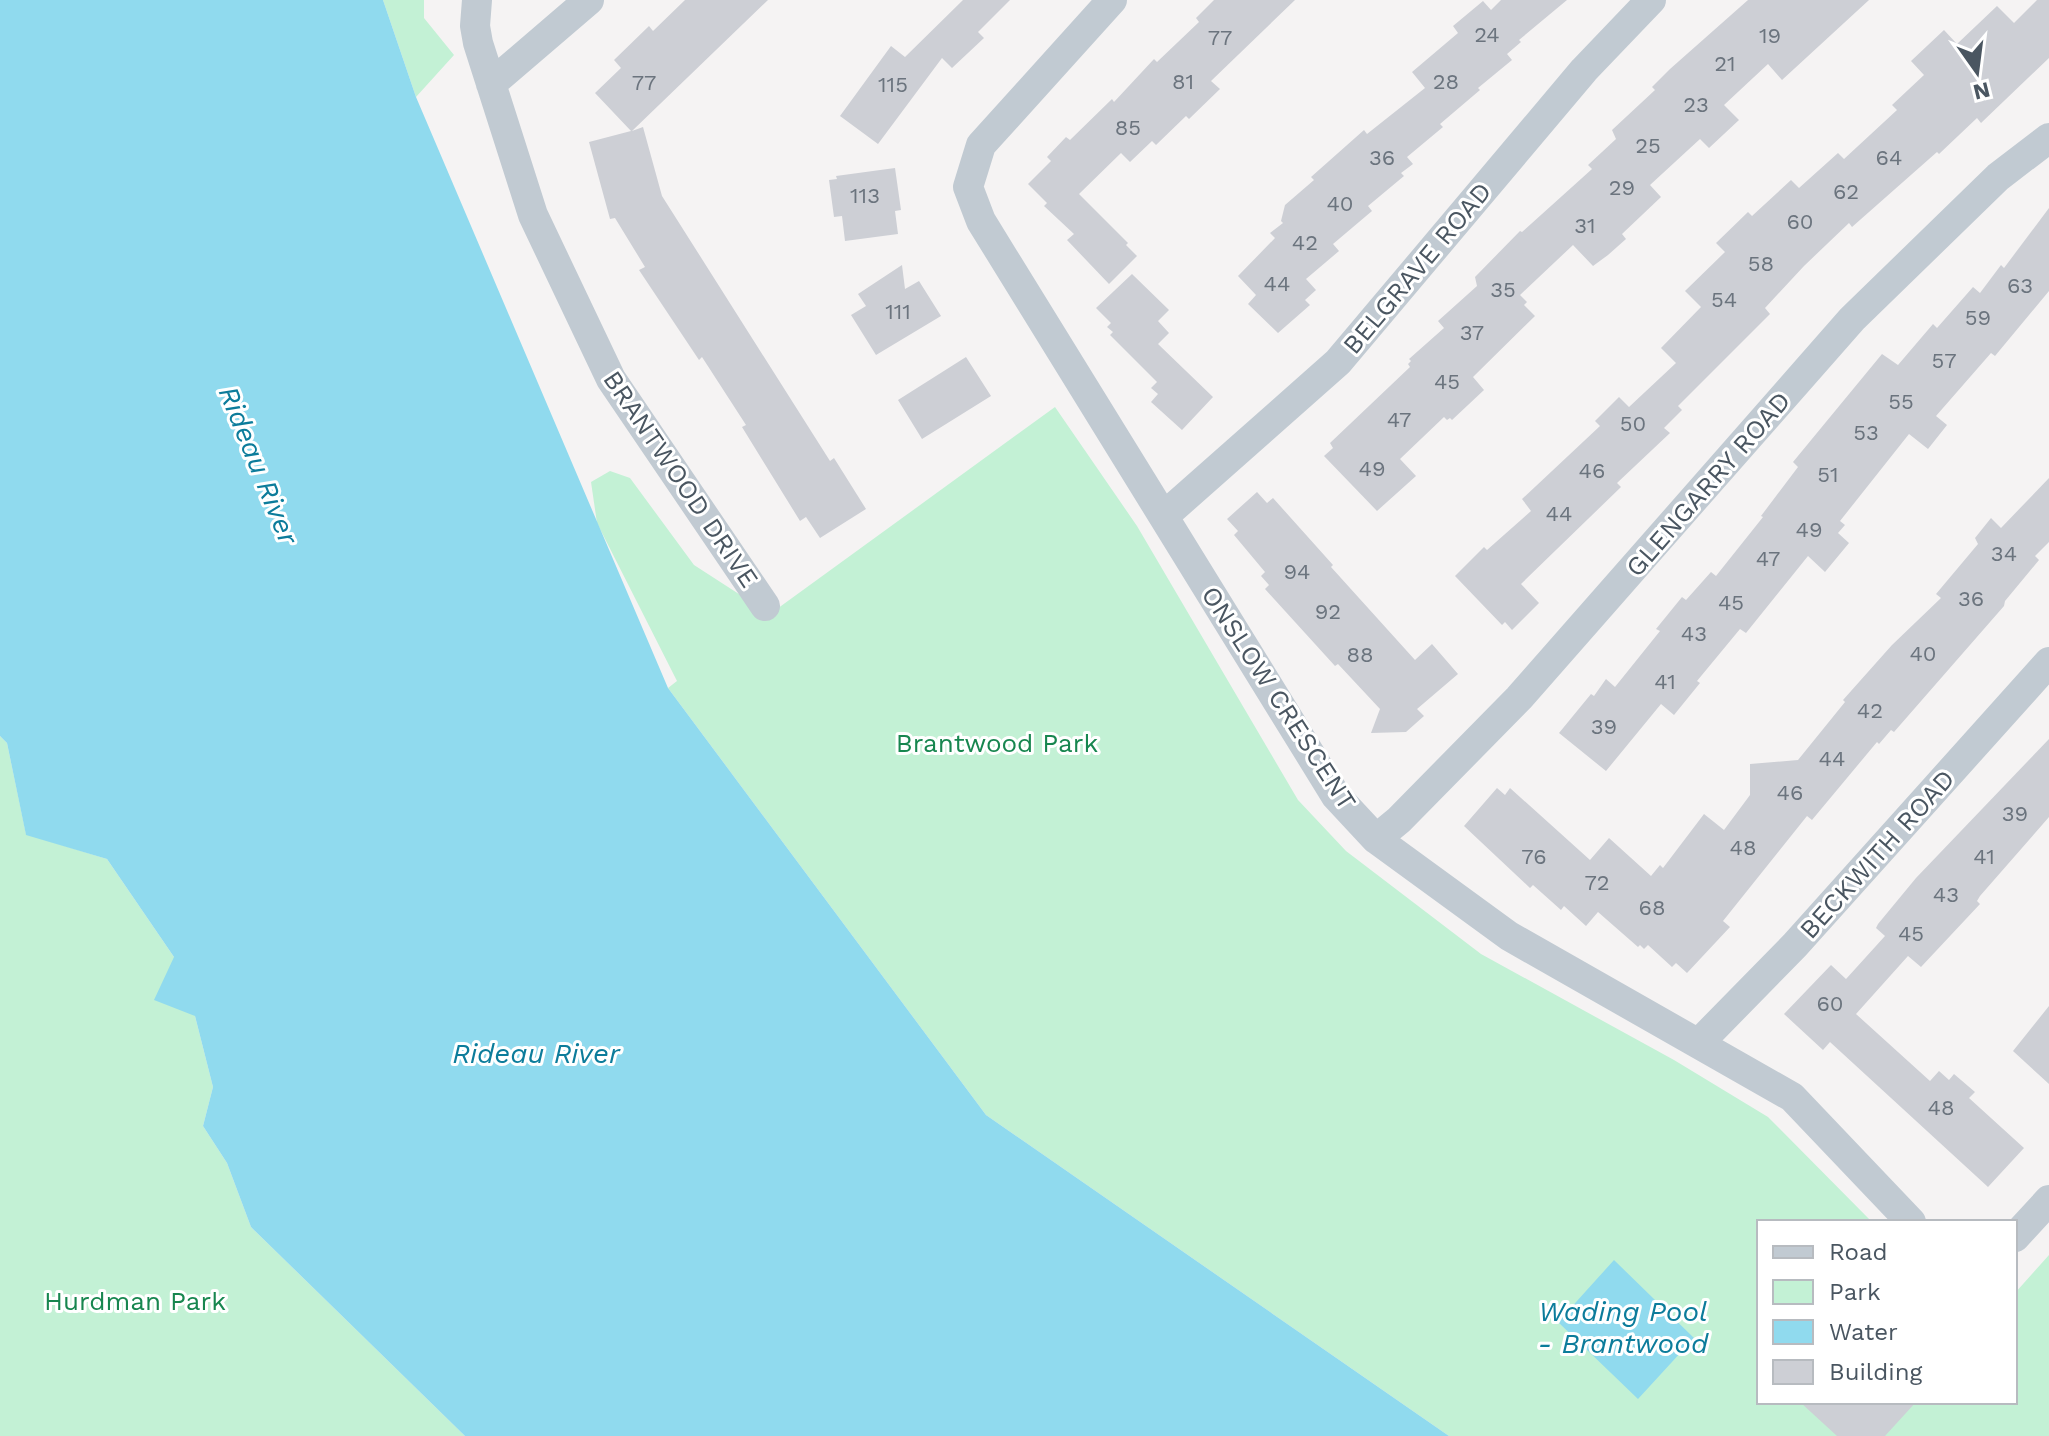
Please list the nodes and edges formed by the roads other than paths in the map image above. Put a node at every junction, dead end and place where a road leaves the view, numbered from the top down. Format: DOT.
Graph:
graph roads {
  1 [pos="477,0"];
  2 [pos="589,0"];
  3 [pos="1112,0"];
  4 [pos="1651,0"];
  5 [pos="491,84"];
  6 [pos="2049,138"];
  7 [pos="1164,516"];
  8 [pos="765,606"];
  9 [pos="2049,662"];
  10 [pos="1376,839"];
  11 [pos="1700,1042"];
  12 [pos="2049,1200"];
  13 [pos="1909,1220"];
  14 [pos="2017,1235"];
  1 -- 5 [label="street, BRANTWOOD DRIVE"];
  2 -- 5 [label="street"];
  3 -- 7 [label="street, ONSLOW CRESCENT"];
  4 -- 7 [label="street, BELGRAVE ROAD"];
  5 -- 8 [label="street, BRANTWOOD DRIVE"];
  6 -- 10 [label="street, GLENGARRY ROAD"];
  7 -- 10 [label="street, ONSLOW CRESCENT"];
  9 -- 11 [label="street, BECKWITH ROAD"];
  10 -- 11 [label="street, ONSLOW CRESCENT"];
  11 -- 13 [label="street, ONSLOW CRESCENT"];
  12 -- 14 [label="street"];
}
